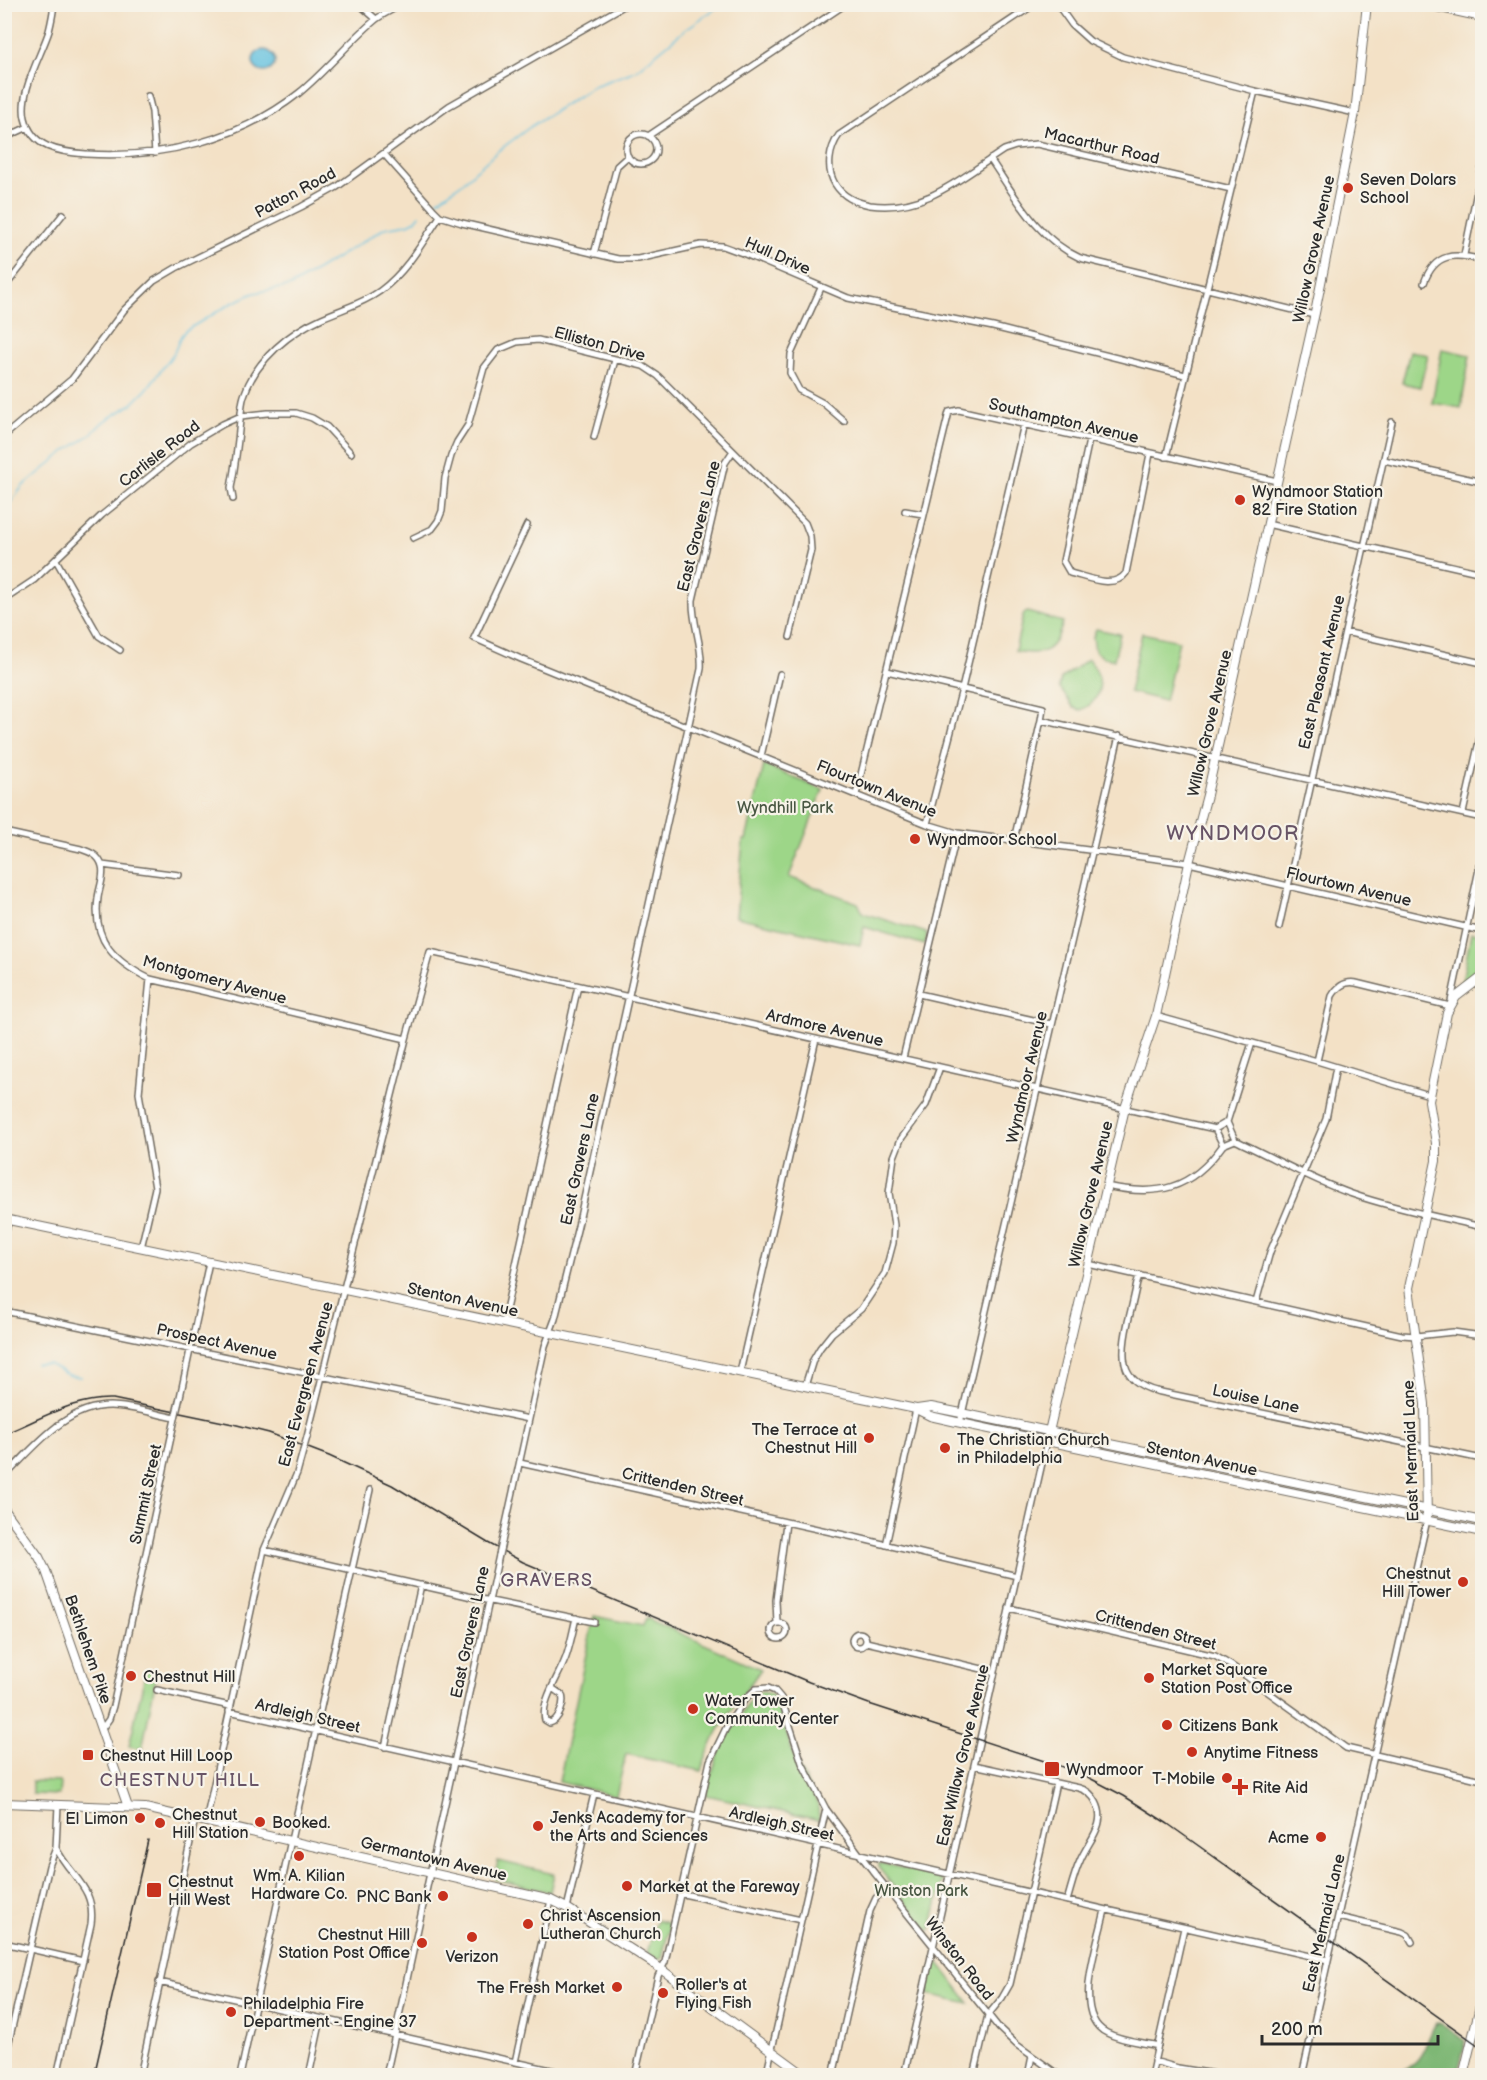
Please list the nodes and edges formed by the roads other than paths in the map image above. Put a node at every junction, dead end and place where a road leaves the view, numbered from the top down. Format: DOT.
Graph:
graph roads {
  1 [pos="54,4"];
  2 [pos="359,4"];
  3 [pos="402,4"];
  4 [pos="627,4"];
  5 [pos="846,4"];
  6 [pos="1035,4"];
  7 [pos="1057,4"];
  8 [pos="1367,4"];
  9 [pos="1423,4"];
  10 [pos="1482,17"];
  11 [pos="376,20"];
  12 [pos="1255,91"];
  13 [pos="148,96"];
  14 [pos="1355,112"];
  15 [pos="28,127"];
  16 [pos="648,136"];
  17 [pos="4,138"];
  18 [pos="155,153"];
  19 [pos="384,154"];
  20 [pos="628,156"];
  21 [pos="990,159"];
  22 [pos="1482,167"];
  23 [pos="1231,189"];
  24 [pos="63,213"];
  25 [pos="440,216"];
  26 [pos="594,254"];
  27 [pos="1464,255"];
  28 [pos="1482,260"];
  29 [pos="1424,283"];
  30 [pos="4,288"];
  31 [pos="821,288"];
  32 [pos="1207,290"];
  33 [pos="1314,315"];
  34 [pos="615,360"];
  35 [pos="1185,375"];
  36 [pos="241,416"];
  37 [pos="844,421"];
  38 [pos="1392,422"];
  39 [pos="1024,424"];
  40 [pos="4,436"];
  41 [pos="594,437"];
  42 [pos="1089,440"];
  43 [pos="733,451"];
  44 [pos="351,453"];
  45 [pos="1150,454"];
  46 [pos="1166,457"];
  47 [pos="1384,460"];
  48 [pos="1277,481"];
  49 [pos="1482,482"];
  50 [pos="233,499"];
  51 [pos="905,511"];
  52 [pos="923,514"];
  53 [pos="1267,524"];
  54 [pos="527,525"];
  55 [pos="413,538"];
  56 [pos="1363,546"];
  57 [pos="56,560"];
  58 [pos="1482,573"];
  59 [pos="4,600"];
  60 [pos="1345,632"];
  61 [pos="790,637"];
  62 [pos="120,650"];
  63 [pos="1482,663"];
  64 [pos="887,671"];
  65 [pos="780,674"];
  66 [pos="962,688"];
  67 [pos="1041,720"];
  68 [pos="688,726"];
  69 [pos="1482,728"];
  70 [pos="1119,736"];
  71 [pos="761,756"];
  72 [pos="1215,757"];
  73 [pos="1311,779"];
  74 [pos="856,795"];
  75 [pos="1462,813"];
  76 [pos="1482,818"];
  77 [pos="927,824"];
  78 [pos="4,832"];
  79 [pos="957,833"];
  80 [pos="1014,840"];
  81 [pos="1094,852"];
  82 [pos="1482,855"];
  83 [pos="1189,863"];
  84 [pos="102,865"];
  85 [pos="179,875"];
  86 [pos="1289,885"];
  87 [pos="1279,927"];
  88 [pos="1467,928"];
  89 [pos="1482,931"];
  90 [pos="430,952"];
  91 [pos="1482,976"];
  92 [pos="150,979"];
  93 [pos="578,986"];
  94 [pos="919,994"];
  95 [pos="628,996"];
  96 [pos="1450,1006"];
  97 [pos="1155,1016"];
  98 [pos="1051,1024"];
  99 [pos="816,1039"];
  100 [pos="405,1040"];
  101 [pos="1252,1042"];
  102 [pos="903,1058"];
  103 [pos="1317,1061"];
  104 [pos="940,1067"];
  105 [pos="1336,1067"];
  106 [pos="1038,1088"];
  107 [pos="1429,1095"];
  108 [pos="1125,1108"];
  109 [pos="1227,1122"];
  110 [pos="1215,1129"];
  111 [pos="1235,1140"];
  112 [pos="1223,1145"];
  113 [pos="1302,1172"];
  114 [pos="1106,1186"];
  115 [pos="1424,1214"];
  116 [pos="7,1220"];
  117 [pos="1482,1227"];
  118 [pos="4,1236"];
  119 [pos="141,1248"];
  120 [pos="209,1262"];
  121 [pos="1087,1264"];
  122 [pos="1139,1275"];
  123 [pos="344,1290"];
  124 [pos="1256,1302"];
  125 [pos="4,1311"];
  126 [pos="503,1323"];
  127 [pos="550,1332"];
  128 [pos="1416,1336"];
  129 [pos="1482,1336"];
  130 [pos="190,1349"];
  131 [pos="740,1372"];
  132 [pos="322,1377"];
  133 [pos="805,1386"];
  134 [pos="916,1409"];
  135 [pos="961,1413"];
  136 [pos="175,1416"];
  137 [pos="529,1419"];
  138 [pos="960,1423"];
  139 [pos="1048,1431"];
  140 [pos="1047,1441"];
  141 [pos="1426,1448"];
  142 [pos="1482,1460"];
  143 [pos="520,1463"];
  144 [pos="4,1477"];
  145 [pos="370,1490"];
  146 [pos="4,1509"];
  147 [pos="1428,1510"];
  148 [pos="1427,1520"];
  149 [pos="1482,1521"];
  150 [pos="786,1523"];
  151 [pos="1482,1532"];
  152 [pos="886,1545"];
  153 [pos="264,1550"];
  154 [pos="352,1569"];
  155 [pos="1017,1576"];
  156 [pos="421,1585"];
  157 [pos="490,1600"];
  158 [pos="1009,1608"];
  159 [pos="576,1618"];
  160 [pos="594,1622"];
  161 [pos="777,1623"];
  162 [pos="866,1642"];
  163 [pos="995,1672"];
  164 [pos="552,1688"];
  165 [pos="157,1690"];
  166 [pos="230,1709"];
  167 [pos="101,1730"];
  168 [pos="315,1731"];
  169 [pos="385,1747"];
  170 [pos="1374,1756"];
  171 [pos="454,1762"];
  172 [pos="974,1765"];
  173 [pos="1482,1780"];
  174 [pos="1056,1783"];
  175 [pos="594,1794"];
  176 [pos="4,1803"];
  177 [pos="58,1805"];
  178 [pos="128,1807"];
  179 [pos="826,1809"];
  180 [pos="696,1817"];
  181 [pos="195,1819"];
  182 [pos="206,1821"];
  183 [pos="290,1841"];
  184 [pos="818,1845"];
  185 [pos="56,1848"];
  186 [pos="860,1855"];
  187 [pos="430,1873"];
  188 [pos="949,1874"];
  189 [pos="887,1887"];
  190 [pos="680,1893"];
  191 [pos="1031,1893"];
  192 [pos="551,1900"];
  193 [pos="1067,1901"];
  194 [pos="567,1908"];
  195 [pos="1105,1910"];
  196 [pos="1338,1917"];
  197 [pos="801,1920"];
  198 [pos="1184,1928"];
  199 [pos="1412,1942"];
  200 [pos="4,1943"];
  201 [pos="933,1947"];
  202 [pos="31,1949"];
  203 [pos="1328,1960"];
  204 [pos="83,1961"];
  205 [pos="662,1970"];
  206 [pos="159,1982"];
  207 [pos="1482,1998"];
  208 [pos="255,2003"];
  209 [pos="988,2015"];
  210 [pos="321,2019"];
  211 [pos="395,2035"];
  212 [pos="1158,2046"];
  213 [pos="772,2051"];
  214 [pos="1032,2056"];
  215 [pos="1154,2061"];
  216 [pos="515,2062"];
  217 [pos="4,2063"];
  218 [pos="57,2076"];
  219 [pos="140,2076"];
  220 [pos="240,2076"];
  221 [pos="309,2076"];
  222 [pos="386,2076"];
  223 [pos="578,2076"];
  224 [pos="635,2076"];
  225 [pos="766,2076"];
  226 [pos="806,2076"];
  227 [pos="833,2076"];
  228 [pos="904,2076"];
  229 [pos="974,2076"];
  230 [pos="1028,2076"];
  231 [pos="1060,2076"];
  232 [pos="1151,2076"];
  233 [pos="1227,2076"];
  234 [pos="1302,2076"];
  235 [pos="1463,2076"];
  1 -- 15 [label="street"];
  2 -- 11 [label="street"];
  3 -- 11 [label="street"];
  4 -- 19 [label="street, Patton Road"];
  5 -- 16 [label="street"];
  6 -- 21 [label="street, Macarthur Road"];
  7 -- 12 [label="street"];
  8 -- 14 [label="street, Willow Grove Avenue"];
  9 -- 10 [label="street"];
  11 -- 18 [label="street"];
  12 -- 14 [label="street"];
  12 -- 23 [label="street"];
  13 -- 18 [label="street"];
  14 -- 33 [label="street, Willow Grove Avenue"];
  15 -- 17 [label="street"];
  15 -- 18 [label="street"];
  16 -- 20 [label="street"];
  16 -- 20 [label="street"];
  19 -- 25 [label="street"];
  19 -- 40 [label="street, Patton Road"];
  20 -- 26 [label="street"];
  21 -- 23 [label="street, Macarthur Road"];
  21 -- 32 [label="street"];
  22 -- 27 [label="street"];
  23 -- 32 [label="street"];
  24 -- 30 [label="street"];
  25 -- 26 [label="street, Hull Drive"];
  25 -- 36 [label="street"];
  26 -- 31 [label="street, Hull Drive"];
  27 -- 28 [label="street"];
  27 -- 29 [label="street"];
  31 -- 35 [label="street, Hull Drive"];
  31 -- 37 [label="street"];
  32 -- 33 [label="street"];
  32 -- 35 [label="street"];
  33 -- 48 [label="street, Willow Grove Avenue"];
  34 -- 41 [label="street"];
  34 -- 43 [label="street, Elliston Drive"];
  34 -- 55 [label="street, Elliston Drive"];
  35 -- 46 [label="street"];
  36 -- 44 [label="street, Carlisle Road"];
  36 -- 50 [label="street"];
  36 -- 57 [label="street, Carlisle Road"];
  38 -- 47 [label="street, East Pleasant Avenue"];
  39 -- 42 [label="street, Southampton Avenue"];
  39 -- 52 [label="street, Southampton Avenue"];
  39 -- 66 [label="street"];
  42 -- 45 [label="street, Southampton Avenue"];
  42 -- 45 [label="street"];
  43 -- 61 [label="street, Elliston Drive"];
  43 -- 68 [label="street, East Gravers Lane"];
  45 -- 46 [label="street, Southampton Avenue"];
  46 -- 48 [label="street, Southampton Avenue"];
  47 -- 49 [label="street"];
  47 -- 56 [label="street, East Pleasant Avenue"];
  48 -- 53 [label="street, Willow Grove Avenue"];
  51 -- 52 [label="street"];
  52 -- 64 [label="street"];
  53 -- 56 [label="street"];
  53 -- 72 [label="street, Willow Grove Avenue"];
  54 -- 68 [label="street, Flourtown Avenue"];
  56 -- 58 [label="street"];
  56 -- 60 [label="street, East Pleasant Avenue"];
  57 -- 59 [label="street, Carlisle Road"];
  57 -- 62 [label="street"];
  60 -- 63 [label="street"];
  60 -- 73 [label="street, East Pleasant Avenue"];
  64 -- 66 [label="street"];
  64 -- 74 [label="street"];
  65 -- 71 [label="street"];
  66 -- 67 [label="street"];
  66 -- 77 [label="street"];
  67 -- 70 [label="street"];
  67 -- 80 [label="street"];
  68 -- 71 [label="street, Flourtown Avenue"];
  68 -- 95 [label="street, East Gravers Lane"];
  69 -- 75 [label="street"];
  70 -- 72 [label="street"];
  70 -- 81 [label="street, Wyndmoor Avenue"];
  71 -- 74 [label="street, Flourtown Avenue"];
  72 -- 73 [label="street"];
  72 -- 83 [label="street, Willow Grove Avenue"];
  73 -- 75 [label="street"];
  73 -- 86 [label="street, East Pleasant Avenue"];
  74 -- 77 [label="street, Flourtown Avenue"];
  75 -- 76 [label="street"];
  77 -- 79 [label="street, Flourtown Avenue"];
  78 -- 84 [label="street"];
  79 -- 80 [label="street, Flourtown Avenue"];
  79 -- 94 [label="street"];
  80 -- 81 [label="street, Flourtown Avenue"];
  81 -- 83 [label="street, Flourtown Avenue"];
  81 -- 98 [label="street, Wyndmoor Avenue"];
  82 -- 88 [label="street"];
  83 -- 86 [label="street, Flourtown Avenue"];
  83 -- 97 [label="street, Willow Grove Avenue"];
  84 -- 85 [label="street"];
  84 -- 92 [label="street, Montgomery Avenue"];
  86 -- 87 [label="street, East Pleasant Avenue"];
  86 -- 88 [label="street, Flourtown Avenue"];
  88 -- 89 [label="street, Flourtown Avenue"];
  88 -- 96 [label="street"];
  90 -- 93 [label="street, Ardmore Avenue"];
  90 -- 100 [label="street, East Evergreen Avenue"];
  91 -- 96 [label="street"];
  92 -- 100 [label="street, Montgomery Avenue"];
  92 -- 119 [label="street"];
  93 -- 95 [label="street, Ardmore Avenue"];
  93 -- 126 [label="street"];
  94 -- 98 [label="street"];
  94 -- 102 [label="street"];
  95 -- 99 [label="street, Ardmore Avenue"];
  95 -- 127 [label="street, East Gravers Lane"];
  96 -- 103 [label="street"];
  96 -- 107 [label="street, East Mermaid Lane"];
  97 -- 101 [label="street"];
  97 -- 108 [label="street, Willow Grove Avenue"];
  98 -- 106 [label="street, Wyndmoor Avenue"];
  99 -- 102 [label="street, Ardmore Avenue"];
  99 -- 131 [label="street"];
  100 -- 123 [label="street, East Evergreen Avenue"];
  101 -- 103 [label="street"];
  101 -- 109 [label="street"];
  102 -- 104 [label="street, Ardmore Avenue"];
  103 -- 105 [label="street"];
  104 -- 106 [label="street, Ardmore Avenue"];
  104 -- 133 [label="street"];
  105 -- 107 [label="street"];
  105 -- 113 [label="street"];
  106 -- 108 [label="street, Ardmore Avenue"];
  106 -- 135 [label="street, Wyndmoor Avenue"];
  107 -- 115 [label="street, East Mermaid Lane"];
  108 -- 110 [label="street, Ardmore Avenue"];
  108 -- 114 [label="street, Willow Grove Avenue"];
  109 -- 110 [label="street"];
  109 -- 111 [label="street"];
  110 -- 112 [label="street"];
  111 -- 112 [label="street"];
  111 -- 113 [label="street"];
  112 -- 114 [label="street"];
  113 -- 115 [label="street"];
  113 -- 124 [label="street"];
  114 -- 121 [label="street, Willow Grove Avenue"];
  115 -- 117 [label="street"];
  115 -- 128 [label="street, East Mermaid Lane"];
  116 -- 118 [label="street"];
  116 -- 119 [label="main road, Stenton Avenue"];
  119 -- 120 [label="main road, Stenton Avenue"];
  120 -- 123 [label="main road, Stenton Avenue"];
  120 -- 130 [label="street, Summit Street"];
  121 -- 122 [label="street"];
  121 -- 139 [label="street, Willow Grove Avenue"];
  122 -- 124 [label="street"];
  122 -- 141 [label="street, Louise Lane"];
  123 -- 126 [label="main road, Stenton Avenue"];
  123 -- 132 [label="street, East Evergreen Avenue"];
  124 -- 128 [label="street"];
  125 -- 130 [label="street, Prospect Avenue"];
  126 -- 127 [label="main road, Stenton Avenue"];
  127 -- 131 [label="main road, Stenton Avenue"];
  127 -- 137 [label="street, East Gravers Lane"];
  128 -- 129 [label="street"];
  128 -- 141 [label="street, East Mermaid Lane"];
  130 -- 132 [label="street, Prospect Avenue"];
  130 -- 136 [label="street, Summit Street, bridge"];
  131 -- 133 [label="main road, Stenton Avenue"];
  132 -- 137 [label="street, Prospect Avenue"];
  132 -- 153 [label="street, East Evergreen Avenue, bridge"];
  133 -- 134 [label="main road, Stenton Avenue"];
  134 -- 135 [label="main road, Stenton Avenue"];
  134 -- 138 [label="main road, Stenton Avenue"];
  134 -- 152 [label="street"];
  135 -- 138 [label="street, Wyndmoor Avenue"];
  135 -- 139 [label="main road, Stenton Avenue"];
  136 -- 144 [label="street"];
  136 -- 167 [label="street, Summit Street"];
  137 -- 143 [label="street, East Gravers Lane"];
  138 -- 140 [label="main road, Stenton Avenue"];
  139 -- 140 [label="street, Willow Grove Avenue"];
  139 -- 147 [label="main road, Stenton Avenue"];
  140 -- 148 [label="main road, Stenton Avenue"];
  140 -- 155 [label="street, East Willow Grove Avenue"];
  141 -- 142 [label="street, Louise Lane"];
  141 -- 147 [label="street, East Mermaid Lane"];
  143 -- 150 [label="street, Crittenden Street"];
  143 -- 157 [label="street, East Gravers Lane, bridge"];
  145 -- 154 [label="street"];
  146 -- 167 [label="main road, Bethlehem Pike"];
  147 -- 148 [label="street, East Mermaid Lane"];
  147 -- 149 [label="main road, Stenton Avenue"];
  148 -- 151 [label="main road, Stenton Avenue"];
  148 -- 170 [label="street, East Mermaid Lane"];
  150 -- 152 [label="street, Crittenden Street"];
  150 -- 161 [label="street"];
  152 -- 155 [label="street, Crittenden Street"];
  153 -- 154 [label="street"];
  153 -- 166 [label="street, East Evergreen Avenue"];
  154 -- 156 [label="street"];
  154 -- 168 [label="street"];
  155 -- 158 [label="street, East Willow Grove Avenue"];
  156 -- 157 [label="street"];
  156 -- 169 [label="street"];
  157 -- 159 [label="street"];
  157 -- 171 [label="street, East Gravers Lane"];
  158 -- 163 [label="street, East Willow Grove Avenue"];
  158 -- 170 [label="street, Crittenden Street"];
  159 -- 160 [label="street"];
  159 -- 164 [label="street"];
  162 -- 163 [label="street"];
  163 -- 172 [label="street, East Willow Grove Avenue"];
  164 -- 164 [label="street"];
  165 -- 166 [label="street, Ardleigh Street"];
  166 -- 168 [label="street, Ardleigh Street"];
  166 -- 182 [label="street, East Evergreen Avenue"];
  167 -- 178 [label="main road, Bethlehem Pike"];
  168 -- 169 [label="street, Ardleigh Street"];
  168 -- 183 [label="street"];
  169 -- 171 [label="street, Ardleigh Street"];
  170 -- 173 [label="street, Crittenden Street"];
  170 -- 196 [label="street, East Mermaid Lane"];
  171 -- 175 [label="street, Ardleigh Street"];
  171 -- 187 [label="street, East Gravers Lane"];
  172 -- 174 [label="street"];
  172 -- 188 [label="street, East Willow Grove Avenue"];
  174 -- 191 [label="street"];
  174 -- 193 [label="street"];
  175 -- 180 [label="street, Ardleigh Street"];
  175 -- 194 [label="street"];
  176 -- 177 [label="main road, Germantown Avenue"];
  177 -- 178 [label="main road, Germantown Avenue"];
  177 -- 185 [label="street"];
  178 -- 181 [label="main road, Germantown Avenue"];
  179 -- 180 [label="street, Winston Road"];
  179 -- 184 [label="street"];
  179 -- 186 [label="street, Winston Road"];
  180 -- 184 [label="street, Ardleigh Street"];
  180 -- 190 [label="street"];
  181 -- 182 [label="main road, Germantown Avenue"];
  181 -- 206 [label="street"];
  182 -- 183 [label="main road, Germantown Avenue"];
  183 -- 187 [label="main road, Germantown Avenue"];
  183 -- 208 [label="street"];
  184 -- 186 [label="street, Ardleigh Street"];
  184 -- 197 [label="street"];
  185 -- 202 [label="street"];
  185 -- 204 [label="street"];
  186 -- 188 [label="street, Ardleigh Street"];
  186 -- 189 [label="street, Winston Road"];
  187 -- 192 [label="main road, Germantown Avenue"];
  187 -- 211 [label="street, East Gravers Lane"];
  188 -- 191 [label="street, Ardleigh Street"];
  188 -- 201 [label="street, East Willow Grove Avenue"];
  189 -- 201 [label="street, Winston Road"];
  189 -- 227 [label="street"];
  190 -- 197 [label="street"];
  190 -- 205 [label="street"];
  191 -- 193 [label="street, Ardleigh Street"];
  191 -- 209 [label="street"];
  192 -- 194 [label="main road, Germantown Avenue"];
  192 -- 216 [label="street"];
  193 -- 195 [label="street, Ardleigh Street"];
  194 -- 205 [label="main road, Germantown Avenue"];
  195 -- 198 [label="street, Ardleigh Street"];
  195 -- 212 [label="street"];
  196 -- 199 [label="street"];
  196 -- 203 [label="street, East Mermaid Lane"];
  197 -- 213 [label="street"];
  198 -- 203 [label="street, Ardleigh Street"];
  198 -- 212 [label="street"];
  200 -- 202 [label="street"];
  201 -- 209 [label="street, Winston Road"];
  201 -- 228 [label="street, East Willow Grove Avenue"];
  202 -- 204 [label="street"];
  202 -- 217 [label="street"];
  203 -- 234 [label="street, East Mermaid Lane"];
  204 -- 218 [label="street"];
  205 -- 213 [label="main road, Germantown Avenue"];
  205 -- 224 [label="street"];
  206 -- 208 [label="street"];
  206 -- 219 [label="street"];
  207 -- 235 [label="street"];
  208 -- 210 [label="street"];
  208 -- 220 [label="street"];
  209 -- 214 [label="street, Winston Road"];
  209 -- 229 [label="street"];
  210 -- 211 [label="street"];
  210 -- 221 [label="street"];
  211 -- 216 [label="street"];
  211 -- 222 [label="street, East Gravers Lane"];
  212 -- 215 [label="street"];
  213 -- 225 [label="street"];
  213 -- 226 [label="main road, Germantown Avenue"];
  214 -- 230 [label="street"];
  214 -- 231 [label="street, Winston Road"];
  215 -- 232 [label="street"];
  215 -- 233 [label="street"];
  216 -- 223 [label="street"];
}
